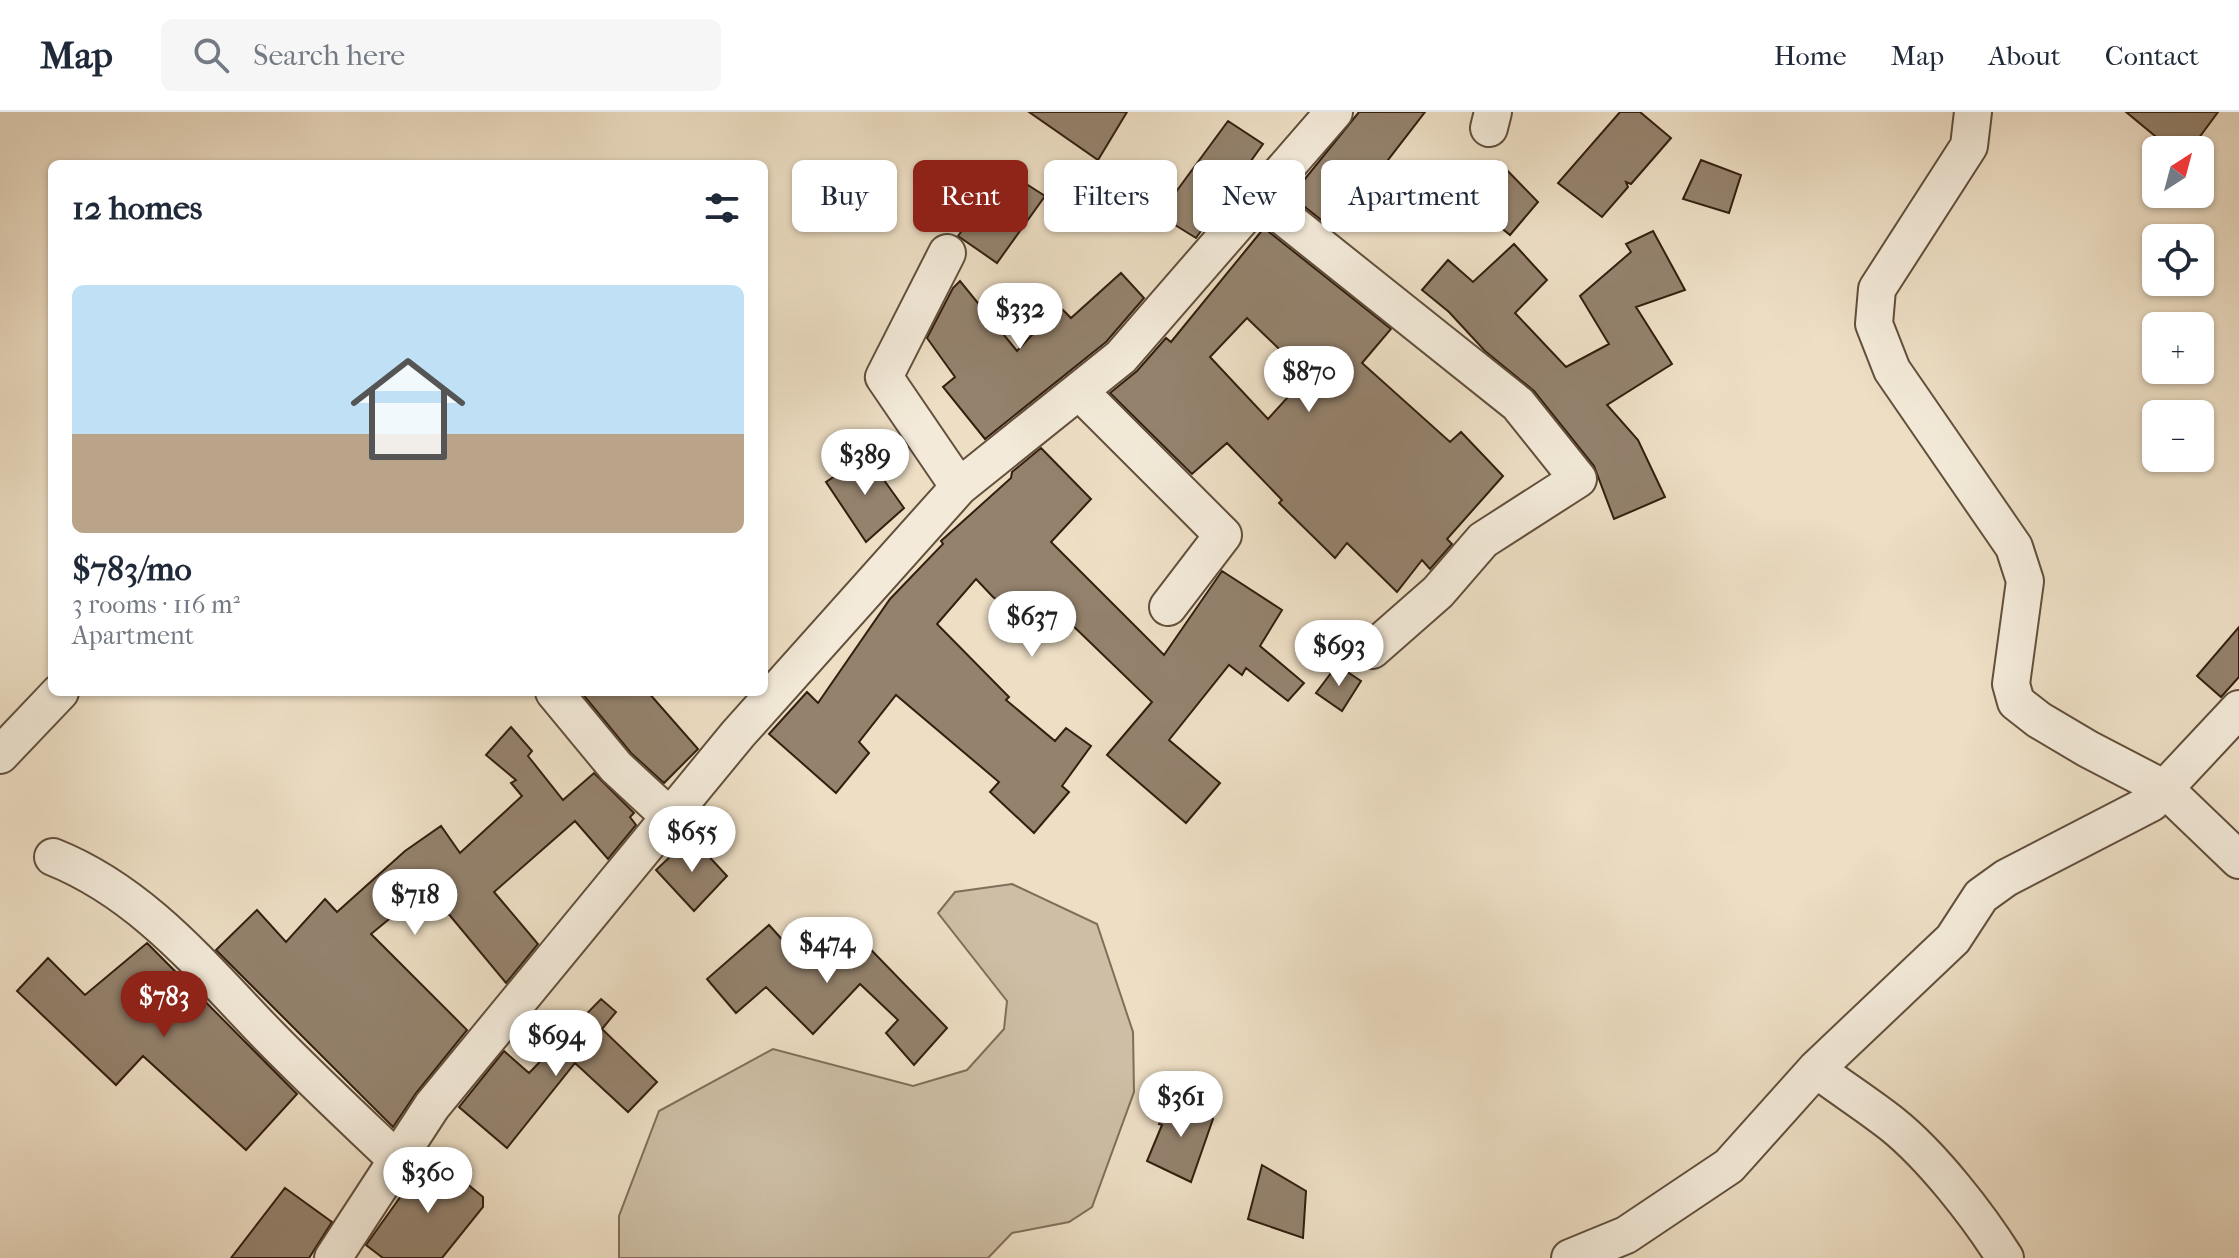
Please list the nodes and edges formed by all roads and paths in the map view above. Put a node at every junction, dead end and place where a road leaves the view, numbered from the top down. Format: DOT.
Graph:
graph roads {
  1 [pos="1334,112"];
  2 [pos="1973,112"];
  3 [pos="1293,160"];
  4 [pos="1230,232"];
  5 [pos="1303,232"];
  6 [pos="947,253"];
  7 [pos="1079,391"];
  8 [pos="959,487"];
  9 [pos="1168,607"];
  10 [pos="1372,650"];
  11 [pos="56,696"];
  12 [pos="557,696"];
  13 [pos="2239,709"];
  14 [pos="0,755"];
  15 [pos="2165,789"];
  16 [pos="670,817"];
  17 [pos="53,857"];
  18 [pos="2239,860"];
  19 [pos="1816,1069"];
  20 [pos="397,1160"];
  21 [pos="333,1258"];
  22 [pos="1570,1258"];
  23 [pos="2005,1258"];
  1 -- 3 [label="street"];
  2 -- 15 [label="street"];
  4 -- 7 [label="street"];
  5 -- 10 [label="street"];
  6 -- 8 [label="street"];
  7 -- 8 [label="street"];
  7 -- 9 [label="street"];
  8 -- 16 [label="street"];
  11 -- 14 [label="street"];
  12 -- 16 [label="street"];
  13 -- 15 [label="street"];
  15 -- 18 [label="street"];
  15 -- 19 [label="street"];
  16 -- 20 [label="street"];
  17 -- 20 [label="street"];
  19 -- 22 [label="street"];
  19 -- 23 [label="street"];
  20 -- 21 [label="street"];
}
